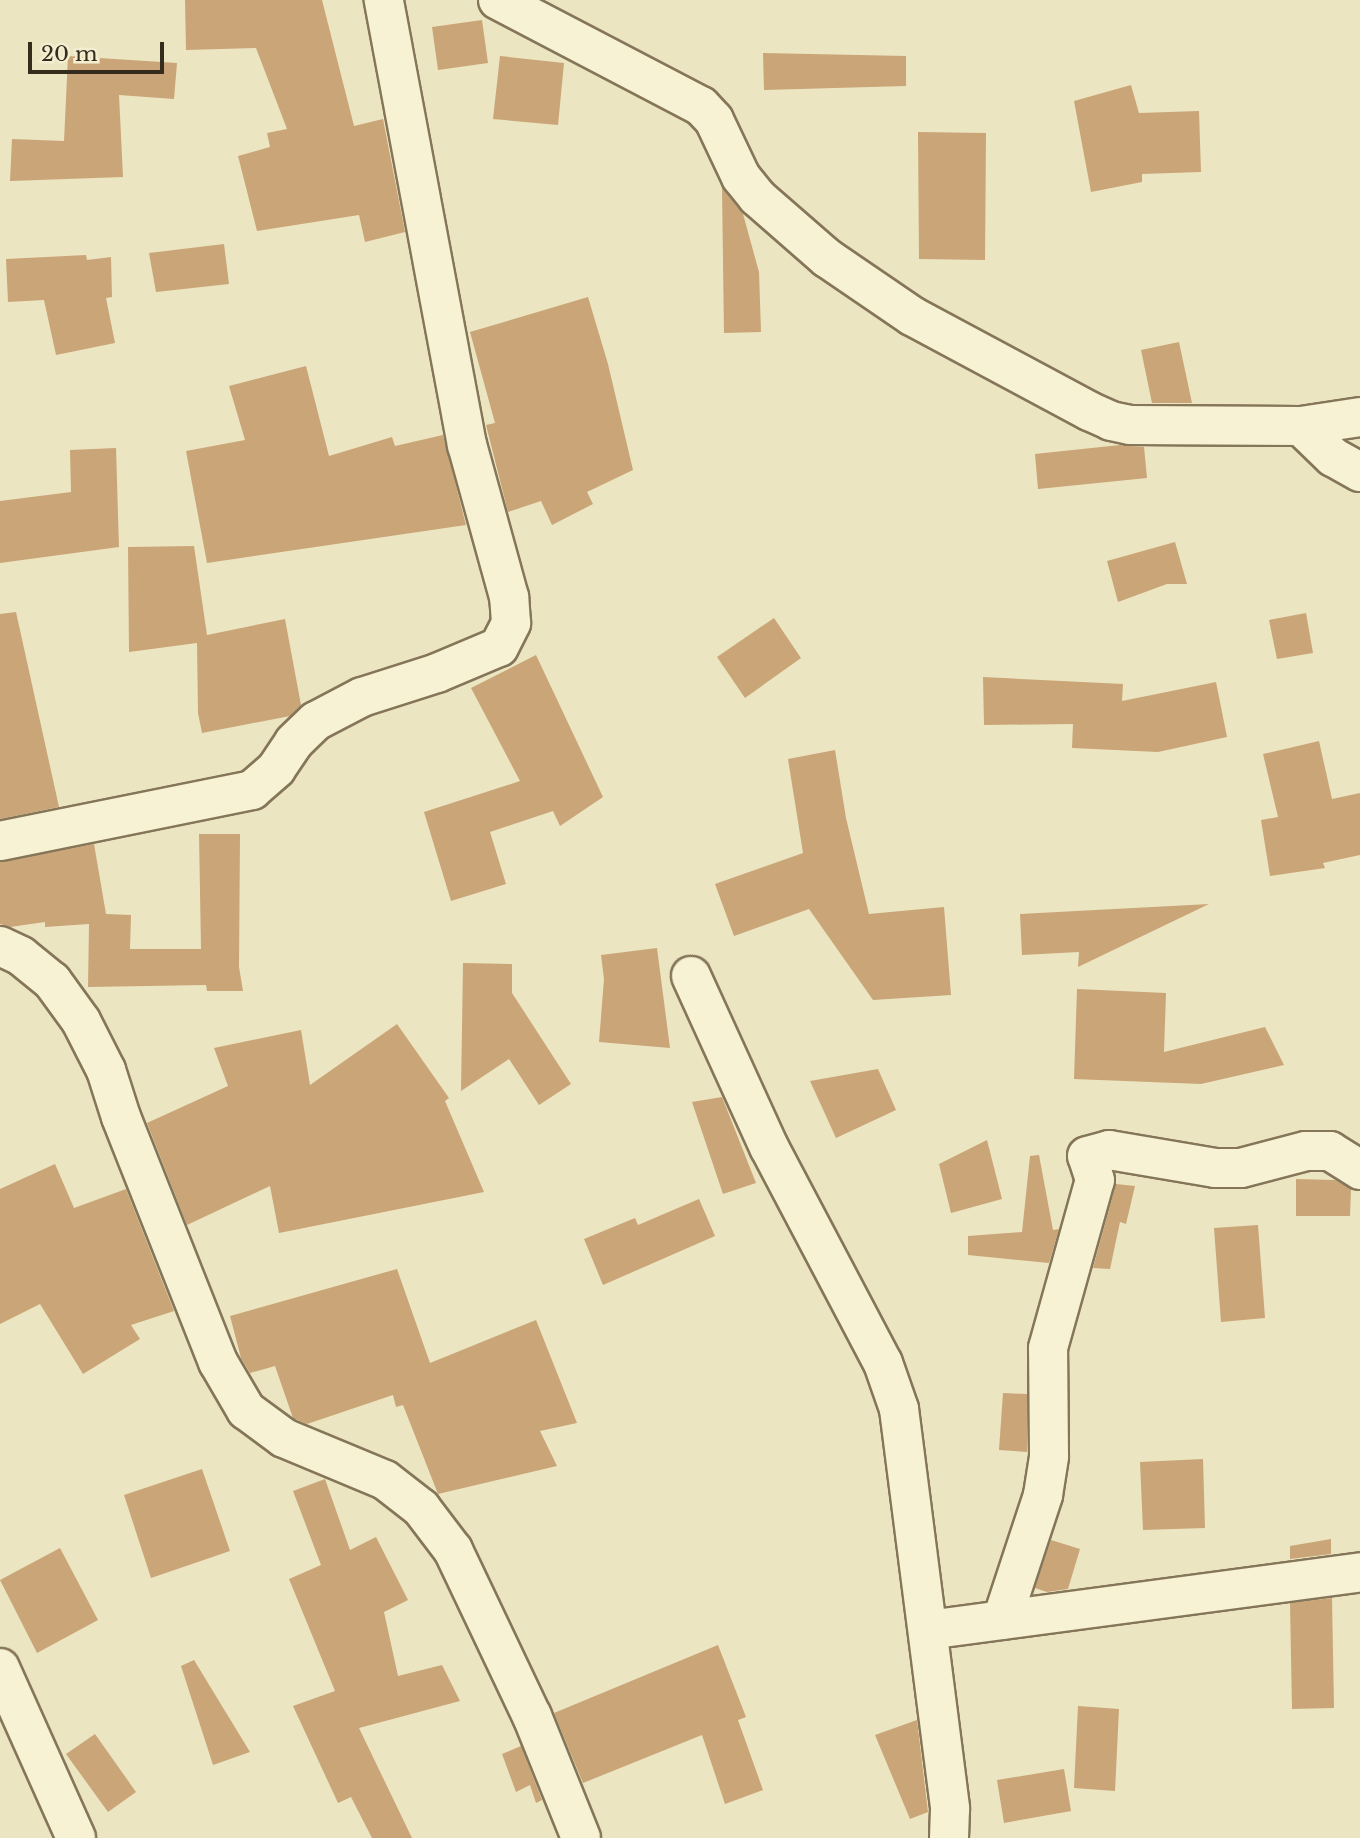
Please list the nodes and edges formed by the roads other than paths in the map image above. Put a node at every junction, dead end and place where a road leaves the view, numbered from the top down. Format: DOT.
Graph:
graph roads {
  1 [pos="384,0"];
  2 [pos="498,0"];
  3 [pos="1360,417"];
  4 [pos="1301,426"];
  5 [pos="1360,472"];
  6 [pos="0,841"];
  7 [pos="0,946"];
  8 [pos="691,976"];
  9 [pos="1360,1170"];
  10 [pos="1360,1572"];
  11 [pos="1002,1620"];
  12 [pos="928,1630"];
  13 [pos="0,1668"];
  14 [pos="76,1838"];
  15 [pos="581,1838"];
  16 [pos="949,1838"];
  1 -- 6 [label="street"];
  2 -- 4 [label="street"];
  3 -- 4 [label="street"];
  4 -- 5 [label="street"];
  7 -- 15 [label="street"];
  8 -- 12 [label="street"];
  9 -- 11 [label="street"];
  10 -- 11 [label="street"];
  11 -- 12 [label="street"];
  12 -- 16 [label="street"];
  13 -- 14 [label="street"];
}
